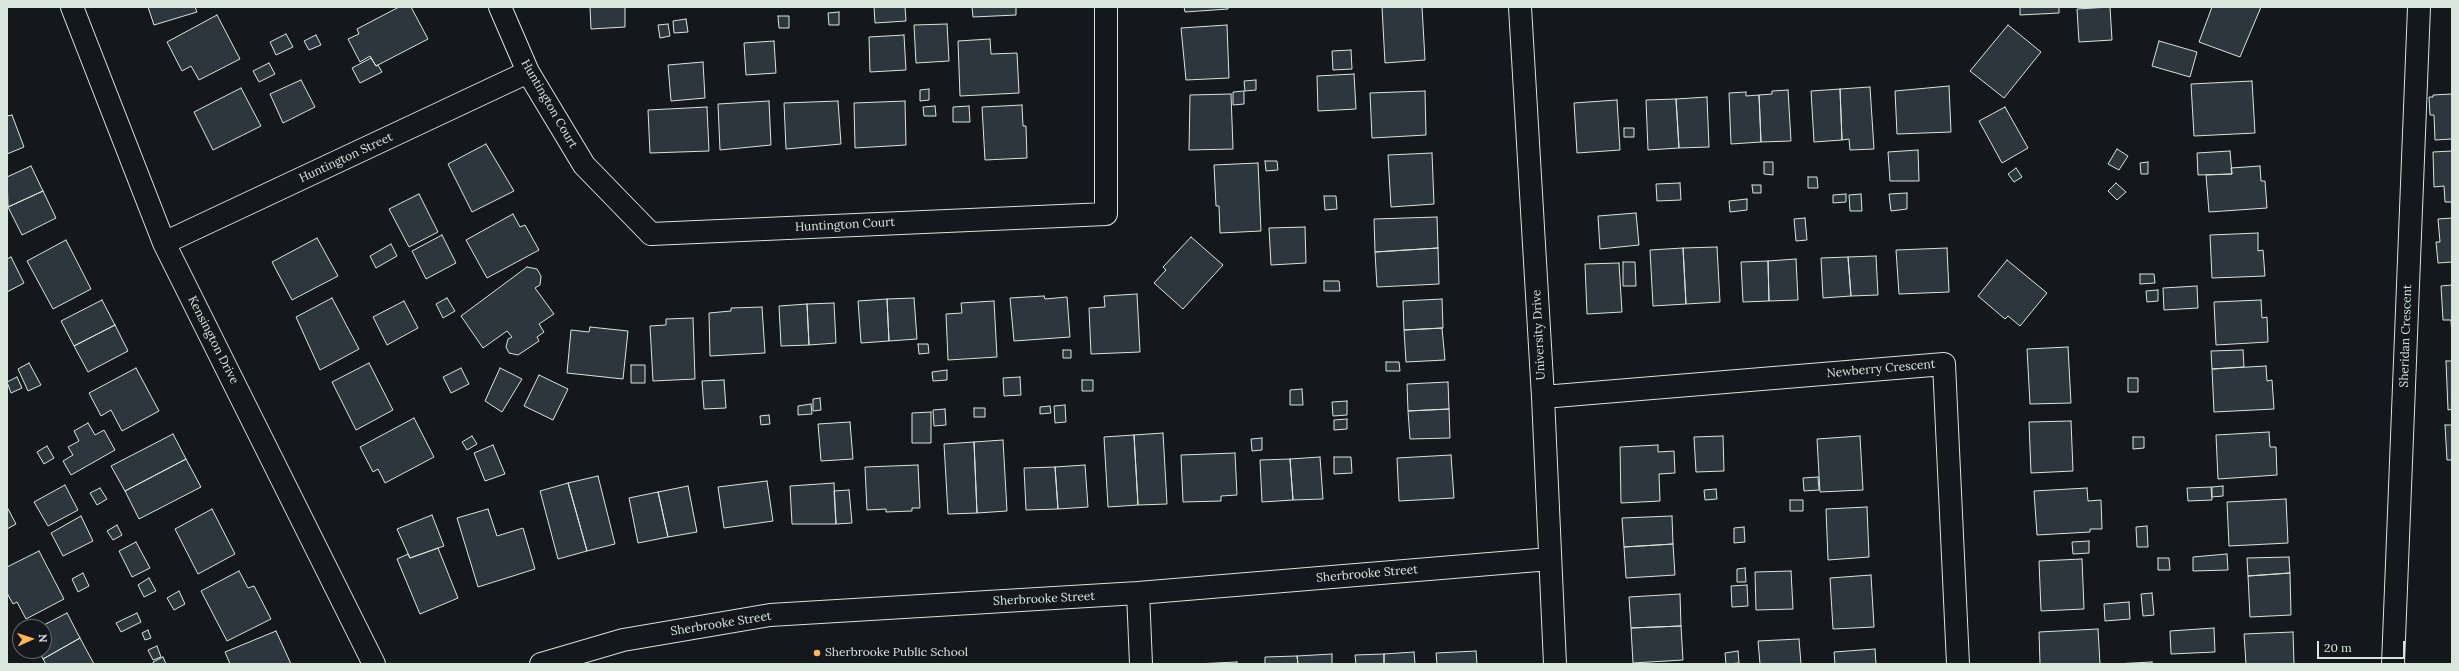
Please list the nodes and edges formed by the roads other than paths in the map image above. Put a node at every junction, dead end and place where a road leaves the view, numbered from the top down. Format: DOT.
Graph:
graph roads {
  1 [pos="72,7"];
  2 [pos="500,7"];
  3 [pos="1106,7"];
  4 [pos="1520,7"];
  5 [pos="2419,7"];
  6 [pos="528,72"];
  7 [pos="164,243"];
  8 [pos="1543,397"];
  9 [pos="1550,559"];
  10 [pos="1138,593"];
  11 [pos="374,664"];
  12 [pos="541,664"];
  13 [pos="1141,664"];
  14 [pos="1555,664"];
  15 [pos="1958,664"];
  16 [pos="2393,664"];
  1 -- 7 [label="street, Kensington Drive"];
  2 -- 6 [label="street, Huntington Court"];
  3 -- 6 [label="street, Huntington Court"];
  4 -- 8 [label="street, University Drive"];
  5 -- 16 [label="street, Sheridan Crescent"];
  6 -- 7 [label="street, Huntington Street"];
  7 -- 11 [label="street, Kensington Drive"];
  8 -- 9 [label="street, University Drive"];
  8 -- 15 [label="street, Newberry Crescent"];
  9 -- 10 [label="street, Sherbrooke Street"];
  9 -- 14 [label="street, University Drive"];
  10 -- 12 [label="street, Sherbrooke Street"];
  10 -- 13 [label="street"];
}
